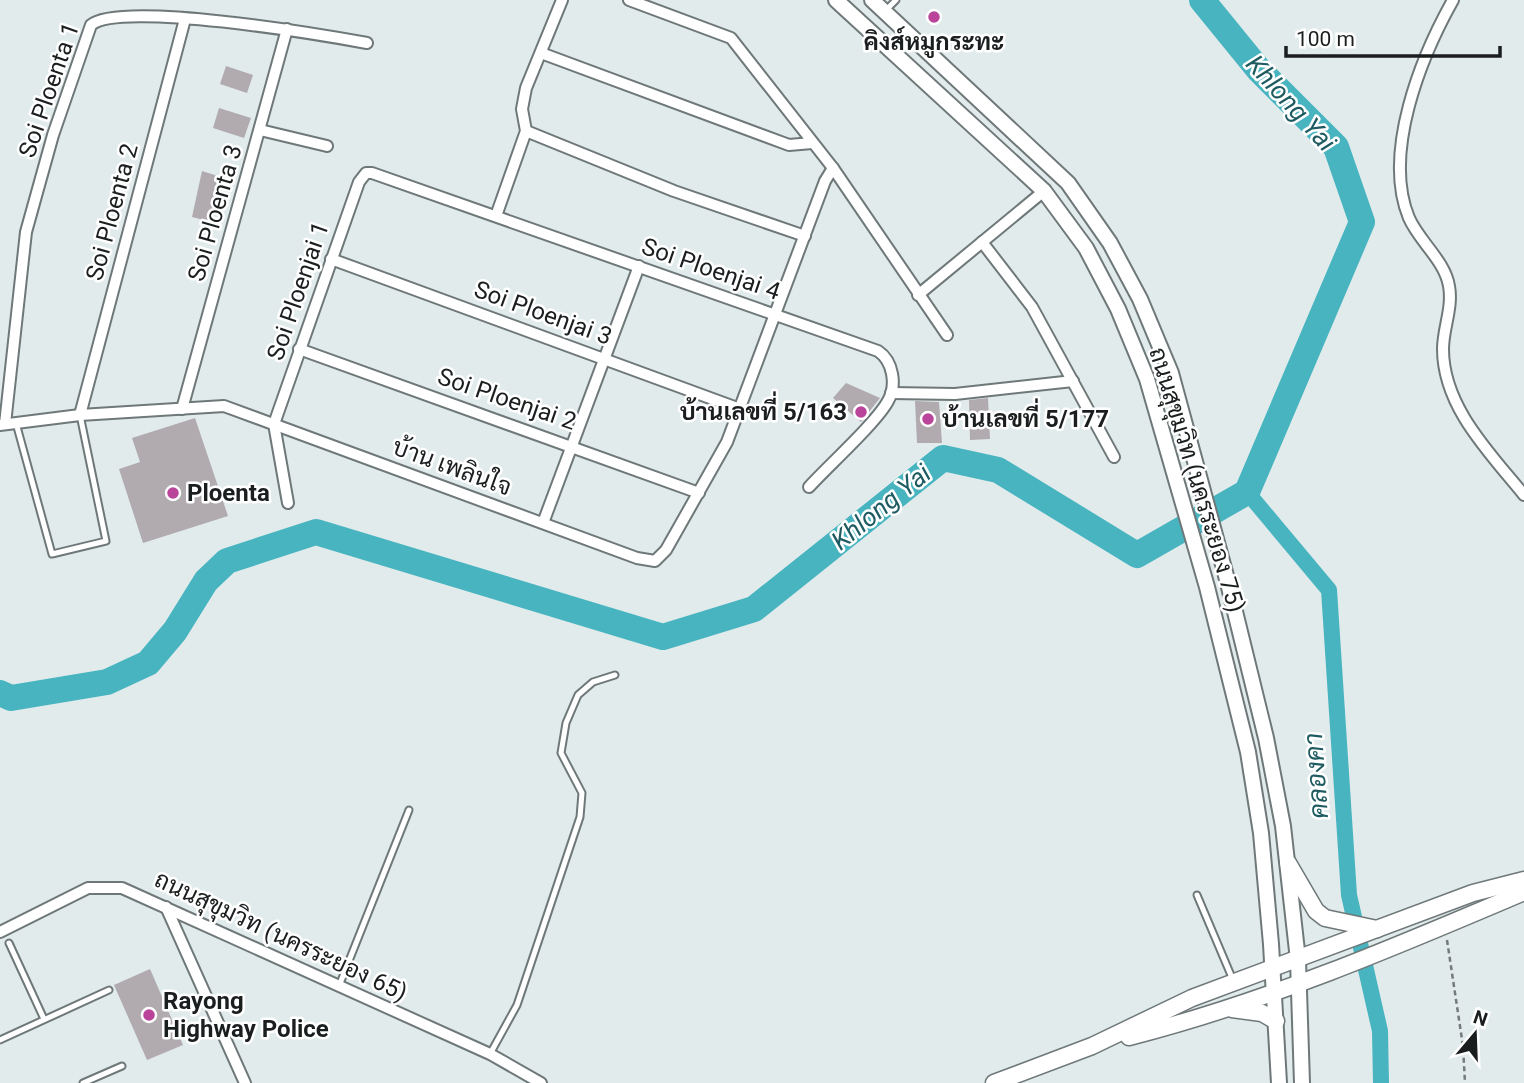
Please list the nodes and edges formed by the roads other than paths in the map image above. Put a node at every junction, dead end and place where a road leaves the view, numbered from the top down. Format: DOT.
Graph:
graph roads {
  1 [pos="562,0"];
  2 [pos="629,0"];
  3 [pos="836,0"];
  4 [pos="866,0"];
  5 [pos="872,0"];
  6 [pos="896,0"];
  7 [pos="1453,0"];
  8 [pos="885,11"];
  9 [pos="852,15"];
  10 [pos="185,19"];
  11 [pos="287,29"];
  12 [pos="367,43"];
  13 [pos="541,53"];
  14 [pos="260,130"];
  15 [pos="526,131"];
  16 [pos="812,143"];
  17 [pos="327,146"];
  18 [pos="834,168"];
  19 [pos="366,173"];
  20 [pos="1044,191"];
  21 [pos="496,216"];
  22 [pos="805,236"];
  23 [pos="982,242"];
  24 [pos="331,259"];
  25 [pos="639,266"];
  26 [pos="918,295"];
  27 [pos="775,314"];
  28 [pos="947,335"];
  29 [pos="299,349"];
  30 [pos="604,357"];
  31 [pos="1073,381"];
  32 [pos="891,393"];
  33 [pos="182,408"];
  34 [pos="740,409"];
  35 [pos="80,415"];
  36 [pos="7,424"];
  37 [pos="274,424"];
  38 [pos="572,444"];
  39 [pos="1114,457"];
  40 [pos="809,487"];
  41 [pos="699,493"];
  42 [pos="1524,495"];
  43 [pos="288,503"];
  44 [pos="543,523"];
  45 [pos="615,676"];
  46 [pos="409,810"];
  47 [pos="1288,863"];
  48 [pos="1524,880"];
  49 [pos="1524,892"];
  50 [pos="1198,895"];
  51 [pos="166,906"];
  52 [pos="1378,929"];
  53 [pos="0,932"];
  54 [pos="9,943"];
  55 [pos="1298,960"];
  56 [pos="1273,968"];
  57 [pos="1234,982"];
  58 [pos="1299,983"];
  59 [pos="339,986"];
  60 [pos="109,990"];
  61 [pos="1275,991"];
  62 [pos="1227,1009"];
  63 [pos="44,1019"];
  64 [pos="1276,1021"];
  65 [pos="0,1040"];
  66 [pos="1092,1046"];
  67 [pos="490,1054"];
  68 [pos="122,1066"];
  69 [pos="83,1083"];
  70 [pos="245,1083"];
  71 [pos="541,1083"];
  72 [pos="994,1083"];
  73 [pos="1279,1083"];
  74 [pos="1302,1083"];
  1 -- 13 [label="street"];
  2 -- 16 [label="street"];
  3 -- 9 [label="street, ถนนสุขุมวิท (นครระยอง 75)"];
  4 -- 9 [label="street"];
  5 -- 8 [label="street, ถนนสุขุมวิท (นครระยอง 75)"];
  6 -- 8 [label="lane"];
  7 -- 42 [label="street"];
  8 -- 47 [label="street, ถนนสุขุมวิท (นครระยอง 75)"];
  9 -- 20 [label="street, ถนนสุขุมวิท (นครระยอง 75)"];
  10 -- 11 [label="street"];
  10 -- 35 [label="street, Soi Ploenta 2"];
  10 -- 36 [label="street, Soi Ploenta 1"];
  11 -- 12 [label="street"];
  11 -- 14 [label="street, Soi Ploenta 3"];
  13 -- 15 [label="street"];
  13 -- 16 [label="street"];
  14 -- 17 [label="street"];
  14 -- 33 [label="street, Soi Ploenta 3"];
  15 -- 21 [label="street"];
  15 -- 22 [label="street"];
  16 -- 18 [label="street"];
  18 -- 22 [label="street"];
  18 -- 26 [label="street"];
  19 -- 21 [label="street, Soi Ploenjai 4"];
  19 -- 24 [label="street, Soi Ploenjai 1"];
  20 -- 23 [label="street"];
  20 -- 56 [label="street, ถนนสุขุมวิท (นครระยอง 75)"];
  21 -- 25 [label="street, Soi Ploenjai 4"];
  22 -- 27 [label="street"];
  23 -- 26 [label="street"];
  23 -- 31 [label="street"];
  24 -- 29 [label="street, Soi Ploenjai 1"];
  24 -- 30 [label="street, Soi Ploenjai 3"];
  25 -- 27 [label="street, Soi Ploenjai 4"];
  25 -- 30 [label="street"];
  26 -- 28 [label="street"];
  27 -- 32 [label="street, Soi Ploenjai 4"];
  27 -- 34 [label="street"];
  29 -- 37 [label="street, Soi Ploenjai 1"];
  29 -- 38 [label="street, Soi Ploenjai 2"];
  30 -- 34 [label="street, Soi Ploenjai 3"];
  30 -- 38 [label="street"];
  31 -- 32 [label="street"];
  31 -- 39 [label="street"];
  32 -- 40 [label="street"];
  33 -- 35 [label="street"];
  33 -- 37 [label="street, บ้าน เพลินใจ"];
  34 -- 41 [label="street"];
  35 -- 36 [label="street"];
  35 -- 36 [label="lane"];
  37 -- 43 [label="street"];
  37 -- 44 [label="street, บ้าน เพลินใจ"];
  38 -- 41 [label="street, Soi Ploenjai 2"];
  38 -- 44 [label="street"];
  41 -- 44 [label="street, บ้าน เพลินใจ"];
  45 -- 67 [label="lane"];
  46 -- 59 [label="lane"];
  47 -- 52 [label="main road"];
  47 -- 55 [label="street, ถนนสุขุมวิท (นครระยอง 75)"];
  48 -- 52 [label="main road"];
  49 -- 58 [label="main road"];
  50 -- 57 [label="lane"];
  51 -- 53 [label="street, ถนนสุขุมวิท (นครระยอง 65)"];
  51 -- 59 [label="street, ถนนสุขุมวิท (นครระยอง 65)"];
  51 -- 70 [label="street"];
  52 -- 55 [label="main road"];
  54 -- 63 [label="lane"];
  55 -- 56 [label="main road"];
  55 -- 58 [label="street, ถนนสุขุมวิท (นครระยอง 75)"];
  56 -- 57 [label="main road"];
  56 -- 61 [label="street, ถนนสุขุมวิท (นครระยอง 75)"];
  57 -- 66 [label="main road"];
  58 -- 61 [label="main road"];
  58 -- 74 [label="street, ถนนสุขุมวิท (นครระยอง 75)"];
  59 -- 67 [label="street, ถนนสุขุมวิท (นครระยอง 65)"];
  60 -- 63 [label="lane"];
  61 -- 62 [label="main road"];
  61 -- 64 [label="street, ถนนสุขุมวิท (นครระยอง 75)"];
  62 -- 64 [label="main road"];
  62 -- 66 [label="main road"];
  63 -- 65 [label="lane"];
  64 -- 73 [label="street, ถนนสุขุมวิท (นครระยอง 75)"];
  66 -- 72 [label="main road"];
  67 -- 71 [label="street, ถนนสุขุมวิท (นครระยอง 65)"];
  68 -- 69 [label="lane"];
}
